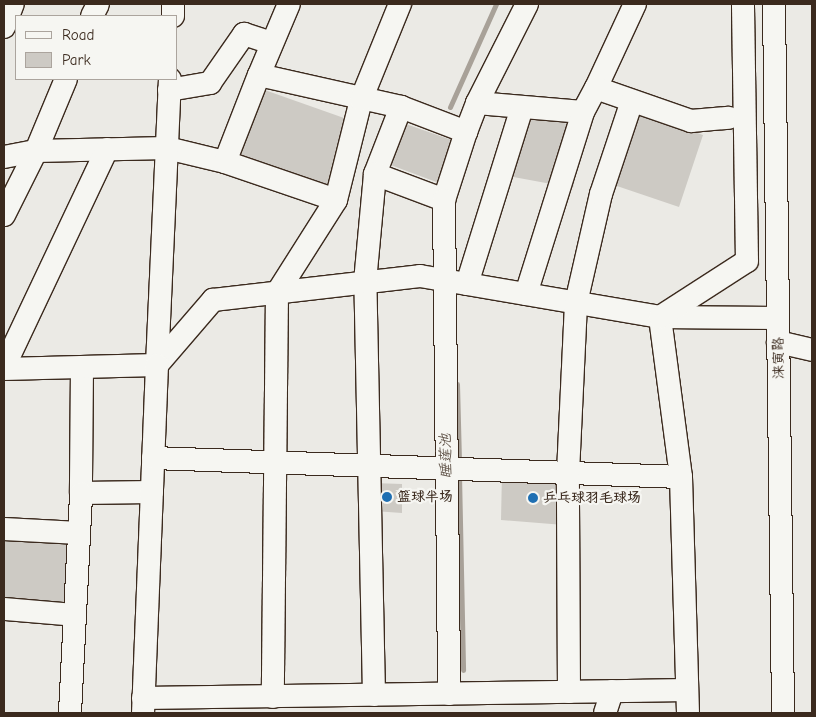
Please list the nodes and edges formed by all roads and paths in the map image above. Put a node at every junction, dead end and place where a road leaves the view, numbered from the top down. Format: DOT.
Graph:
graph roads {
  1 [pos="13,4"];
  2 [pos="289,4"];
  3 [pos="400,4"];
  4 [pos="526,4"];
  5 [pos="635,4"];
  6 [pos="743,4"];
  7 [pos="774,4"];
  8 [pos="4,27"];
  9 [pos="272,43"];
  10 [pos="259,75"];
  11 [pos="66,80"];
  12 [pos="170,84"];
  13 [pos="596,88"];
  14 [pos="632,101"];
  15 [pos="477,103"];
  16 [pos="401,107"];
  17 [pos="522,107"];
  18 [pos="359,108"];
  19 [pos="583,112"];
  20 [pos="729,118"];
  21 [pos="466,132"];
  22 [pos="390,136"];
  23 [pos="167,148"];
  24 [pos="107,149"];
  25 [pos="36,151"];
  26 [pos="4,157"];
  27 [pos="225,162"];
  28 [pos="375,174"];
  29 [pos="336,200"];
  30 [pos="444,200"];
  31 [pos="4,215"];
  32 [pos="444,280"];
  33 [pos="365,282"];
  34 [pos="467,284"];
  35 [pos="277,293"];
  36 [pos="526,294"];
  37 [pos="576,303"];
  38 [pos="660,317"];
  39 [pos="778,318"];
  40 [pos="778,342"];
  41 [pos="812,350"];
  42 [pos="157,365"];
  43 [pos="82,367"];
  44 [pos="4,368"];
  45 [pos="154,458"];
  46 [pos="277,462"];
  47 [pos="369,466"];
  48 [pos="457,469"];
  49 [pos="568,473"];
  50 [pos="681,477"];
  51 [pos="152,492"];
  52 [pos="81,493"];
  53 [pos="4,529"];
  54 [pos="79,533"];
  55 [pos="4,609"];
  56 [pos="75,615"];
  57 [pos="687,690"];
  58 [pos="612,691"];
  59 [pos="569,692"];
  60 [pos="449,694"];
  61 [pos="374,695"];
  62 [pos="273,697"];
  63 [pos="143,706"];
  64 [pos="70,713"];
  65 [pos="605,713"];
  66 [pos="688,713"];
  67 [pos="784,713"];
  1 -- 8 [label="street"];
  2 -- 9 [label="street"];
  3 -- 18 [label="street"];
  4 -- 15 [label="street"];
  5 -- 13 [label="street"];
  6 -- 38 [label="street"];
  7 -- 39 [label="street, 涞寅路"];
  9 -- 10 [label="street"];
  9 -- 12 [label="street"];
  10 -- 18 [label="street"];
  10 -- 27 [label="street"];
  11 -- 25 [label="street"];
  12 -- 23 [label="street"];
  13 -- 14 [label="street"];
  13 -- 19 [label="street"];
  14 -- 20 [label="street"];
  14 -- 37 [label="street"];
  15 -- 17 [label="street"];
  15 -- 21 [label="street"];
  16 -- 18 [label="street"];
  16 -- 21 [label="street"];
  16 -- 22 [label="street"];
  17 -- 19 [label="street"];
  17 -- 34 [label="street"];
  18 -- 22 [label="street"];
  18 -- 29 [label="street"];
  19 -- 36 [label="street"];
  21 -- 30 [label="street"];
  22 -- 28 [label="street"];
  23 -- 24 [label="street"];
  23 -- 27 [label="street"];
  23 -- 42 [label="street"];
  24 -- 25 [label="street"];
  24 -- 44 [label="street"];
  25 -- 26 [label="street"];
  25 -- 31 [label="street"];
  27 -- 29 [label="street"];
  28 -- 30 [label="street"];
  28 -- 33 [label="street"];
  29 -- 35 [label="street"];
  30 -- 32 [label="street"];
  32 -- 33 [label="street"];
  32 -- 34 [label="street"];
  32 -- 48 [label="street"];
  33 -- 35 [label="street"];
  33 -- 47 [label="street"];
  34 -- 36 [label="street"];
  35 -- 42 [label="street"];
  35 -- 46 [label="street"];
  36 -- 37 [label="street"];
  37 -- 38 [label="street"];
  37 -- 49 [label="street"];
  38 -- 39 [label="street"];
  38 -- 50 [label="street"];
  39 -- 40 [label="street, 涞寅路"];
  40 -- 41 [label="street"];
  40 -- 67 [label="street, 涞寅路"];
  42 -- 43 [label="street"];
  42 -- 45 [label="street"];
  43 -- 44 [label="street"];
  43 -- 52 [label="street"];
  45 -- 46 [label="street"];
  45 -- 51 [label="street"];
  46 -- 47 [label="street"];
  46 -- 62 [label="street"];
  47 -- 48 [label="street"];
  47 -- 61 [label="street"];
  48 -- 49 [label="street"];
  48 -- 60 [label="street"];
  49 -- 50 [label="street"];
  49 -- 59 [label="street"];
  50 -- 57 [label="street"];
  51 -- 52 [label="street"];
  51 -- 63 [label="street"];
  52 -- 54 [label="street"];
  53 -- 54 [label="street"];
  54 -- 56 [label="street"];
  55 -- 56 [label="street"];
  56 -- 64 [label="street"];
  57 -- 58 [label="street"];
  57 -- 66 [label="street"];
  58 -- 59 [label="street"];
  58 -- 65 [label="street"];
  59 -- 60 [label="street"];
  60 -- 61 [label="street"];
  61 -- 62 [label="street"];
  62 -- 63 [label="street"];
}
